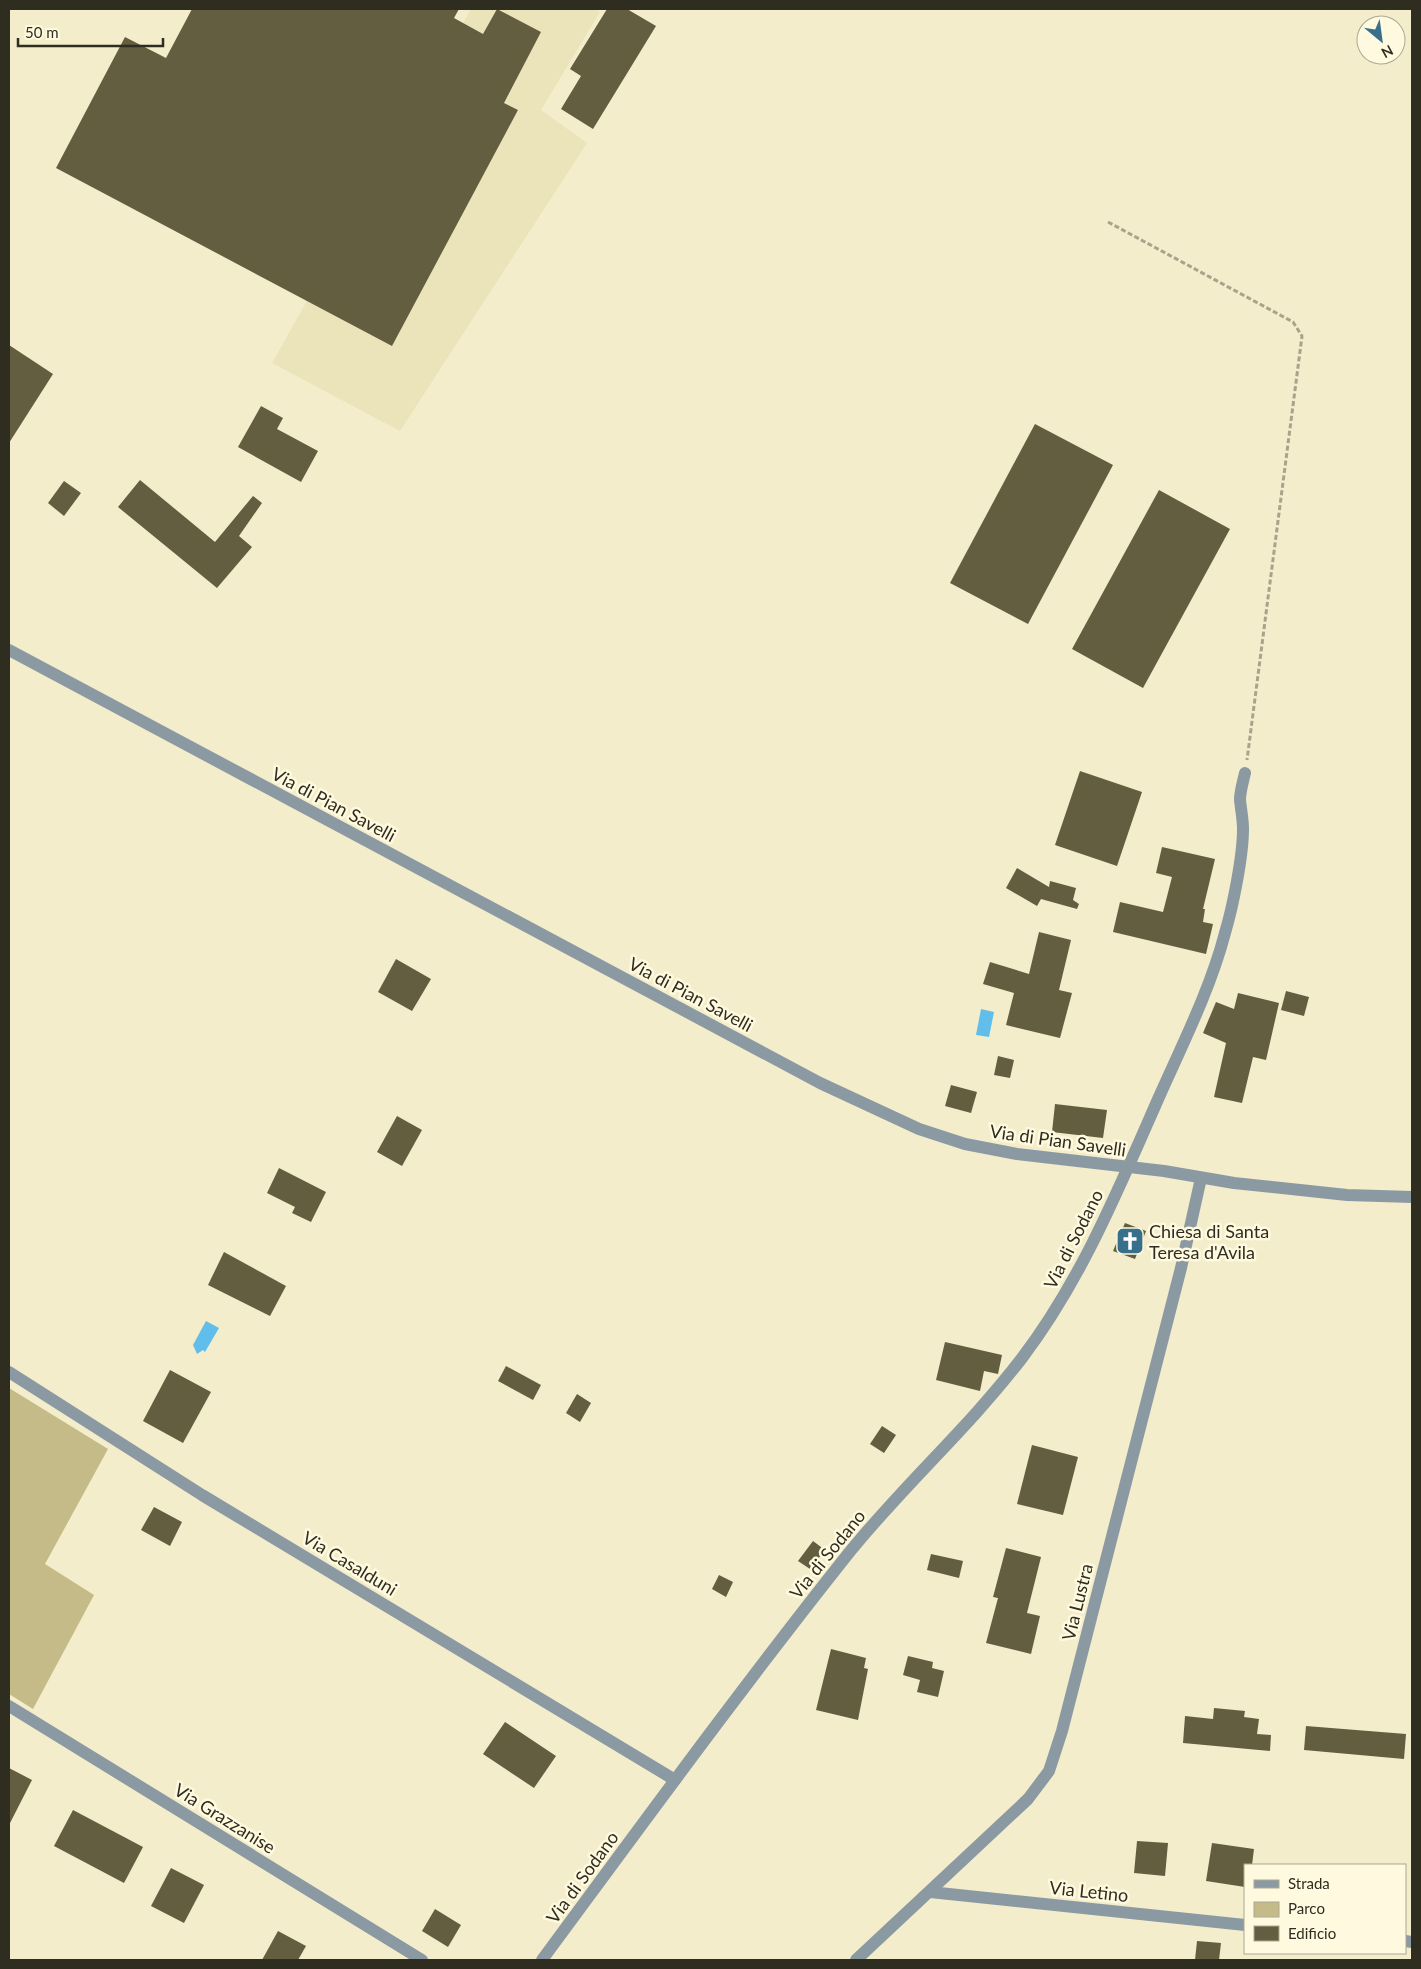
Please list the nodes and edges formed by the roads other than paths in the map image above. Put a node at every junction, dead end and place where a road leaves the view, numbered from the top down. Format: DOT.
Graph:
graph roads {
  1 [pos="9,650"];
  2 [pos="1245,773"];
  3 [pos="1128,1167"];
  4 [pos="1202,1178"];
  5 [pos="1412,1197"];
  6 [pos="9,1372"];
  7 [pos="9,1706"];
  8 [pos="675,1780"];
  9 [pos="930,1892"];
  10 [pos="1244,1925"];
  11 [pos="422,1960"];
  12 [pos="542,1960"];
  13 [pos="856,1960"];
  1 -- 3 [label="street, Via di Pian Savelli"];
  2 -- 3 [label="street, Via di Sodano"];
  3 -- 4 [label="street, Via di Pian Savelli"];
  3 -- 8 [label="street, Via di Sodano"];
  4 -- 5 [label="street, Via di Pian Savelli"];
  4 -- 9 [label="street, Via Lustra"];
  6 -- 8 [label="street, Via Casalduni"];
  7 -- 11 [label="street, Via Grazzanise"];
  8 -- 12 [label="street, Via di Sodano"];
  9 -- 10 [label="street, Via Letino"];
  9 -- 13 [label="street, Via Lustra"];
}
